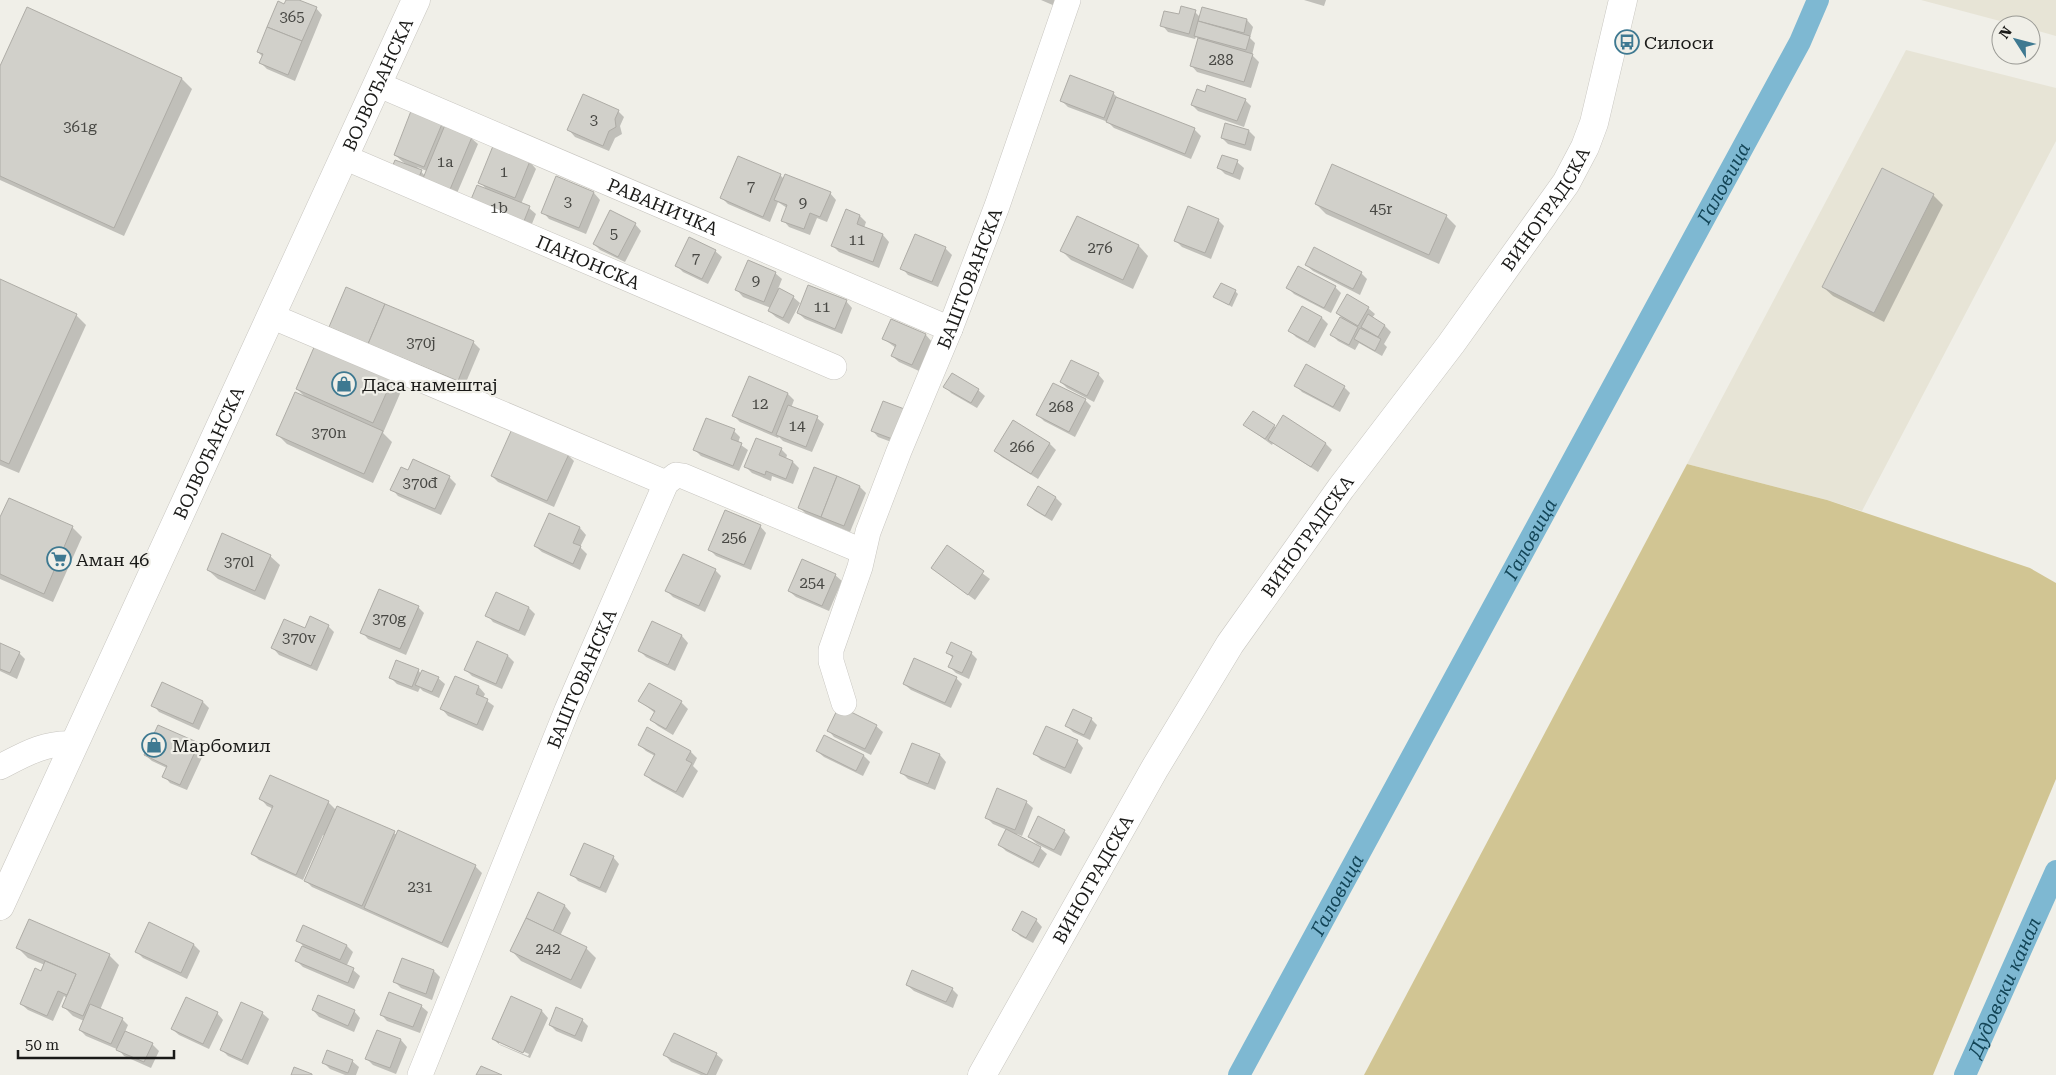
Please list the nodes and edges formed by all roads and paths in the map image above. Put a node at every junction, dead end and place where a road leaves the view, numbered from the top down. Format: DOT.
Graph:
graph roads {
  1 [pos="416,0"];
  2 [pos="1068,0"];
  3 [pos="1623,0"];
  4 [pos="377,84"];
  5 [pos="344,157"];
  6 [pos="271,316"];
  7 [pos="950,329"];
  8 [pos="834,366"];
  9 [pos="666,482"];
  10 [pos="862,552"];
  11 [pos="844,703"];
  12 [pos="74,744"];
  13 [pos="0,767"];
  14 [pos="0,906"];
  15 [pos="420,1075"];
  16 [pos="982,1075"];
  1 -- 4 [label="street, ВОЈВОЂАНСКА"];
  2 -- 7 [label="street, БАШТОВАНСКА"];
  3 -- 16 [label="street, ВИНОГРАДСКА"];
  4 -- 5 [label="street, ВОЈВОЂАНСКА"];
  4 -- 7 [label="street, РАВАНИЧКА"];
  5 -- 6 [label="street, ВОЈВОЂАНСКА"];
  5 -- 8 [label="street, ПАНОНСКА"];
  6 -- 9 [label="street"];
  6 -- 12 [label="street, ВОЈВОЂАНСКА"];
  7 -- 10 [label="street, БАШТОВАНСКА"];
  9 -- 10 [label="street"];
  9 -- 15 [label="street, БАШТОВАНСКА"];
  10 -- 11 [label="street, БАШТОВАНСКА"];
  12 -- 13 [label="street"];
  12 -- 14 [label="street, ВОЈВОЂАНСКА"];
}
